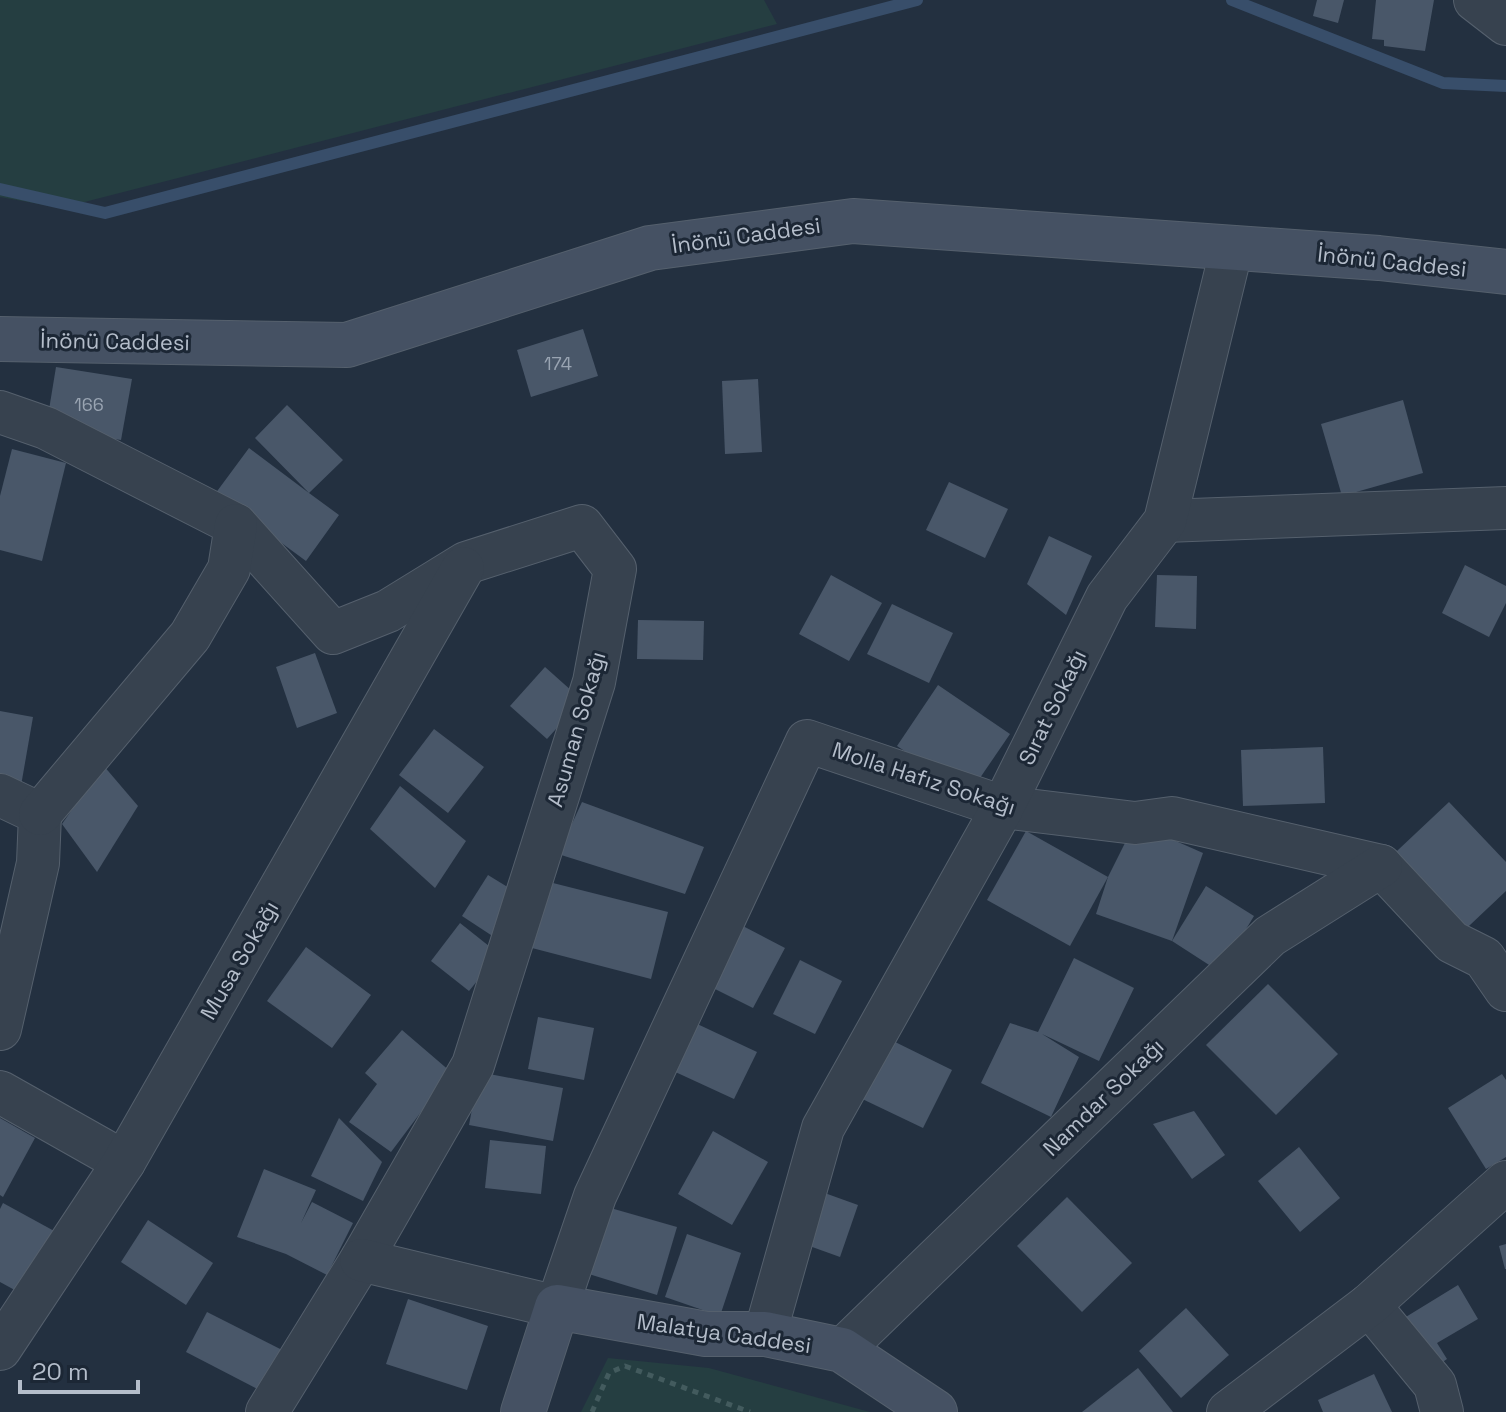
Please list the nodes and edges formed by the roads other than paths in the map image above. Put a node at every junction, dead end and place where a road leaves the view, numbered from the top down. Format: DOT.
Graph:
graph roads {
  1 [pos="1475,0"];
  2 [pos="1506,24"];
  3 [pos="1232,247"];
  4 [pos="1506,272"];
  5 [pos="0,339"];
  6 [pos="0,412"];
  7 [pos="1506,508"];
  8 [pos="1165,521"];
  9 [pos="236,525"];
  10 [pos="466,563"];
  11 [pos="0,795"];
  12 [pos="1003,807"];
  13 [pos="40,814"];
  14 [pos="1381,866"];
  15 [pos="1499,962"];
  16 [pos="0,1029"];
  17 [pos="0,1092"];
  18 [pos="124,1162"];
  19 [pos="1506,1182"];
  20 [pos="361,1260"];
  21 [pos="1369,1305"];
  22 [pos="557,1307"];
  23 [pos="765,1334"];
  24 [pos="0,1349"];
  25 [pos="842,1350"];
  26 [pos="267,1412"];
  27 [pos="523,1412"];
  28 [pos="935,1412"];
  29 [pos="1228,1412"];
  30 [pos="1442,1412"];
  1 -- 2 [label="street"];
  3 -- 4 [label="street, İnönü Caddesi"];
  3 -- 5 [label="street, İnönü Caddesi"];
  3 -- 8 [label="street, Sırat Sokağı"];
  6 -- 9 [label="street, Asuman Sokağı"];
  7 -- 8 [label="street"];
  8 -- 12 [label="street, Sırat Sokağı"];
  9 -- 10 [label="street, Asuman Sokağı"];
  9 -- 13 [label="street"];
  10 -- 18 [label="street, Musa Sokağı"];
  10 -- 20 [label="street, Asuman Sokağı"];
  11 -- 13 [label="street"];
  12 -- 14 [label="street, Molla Hafız Sokağı"];
  12 -- 22 [label="street, Molla Hafız Sokağı"];
  12 -- 23 [label="street, Sırat Sokağı"];
  13 -- 16 [label="street"];
  14 -- 15 [label="street"];
  14 -- 25 [label="street, Namdar Sokağı"];
  17 -- 18 [label="street"];
  18 -- 24 [label="street, Musa Sokağı"];
  19 -- 21 [label="street"];
  20 -- 22 [label="street"];
  20 -- 26 [label="street, Asuman Sokağı"];
  21 -- 29 [label="street"];
  21 -- 30 [label="street"];
  22 -- 23 [label="street, Malatya Caddesi"];
  22 -- 27 [label="street"];
  23 -- 25 [label="street, Malatya Caddesi"];
  25 -- 28 [label="street, Malatya Caddesi"];
}
